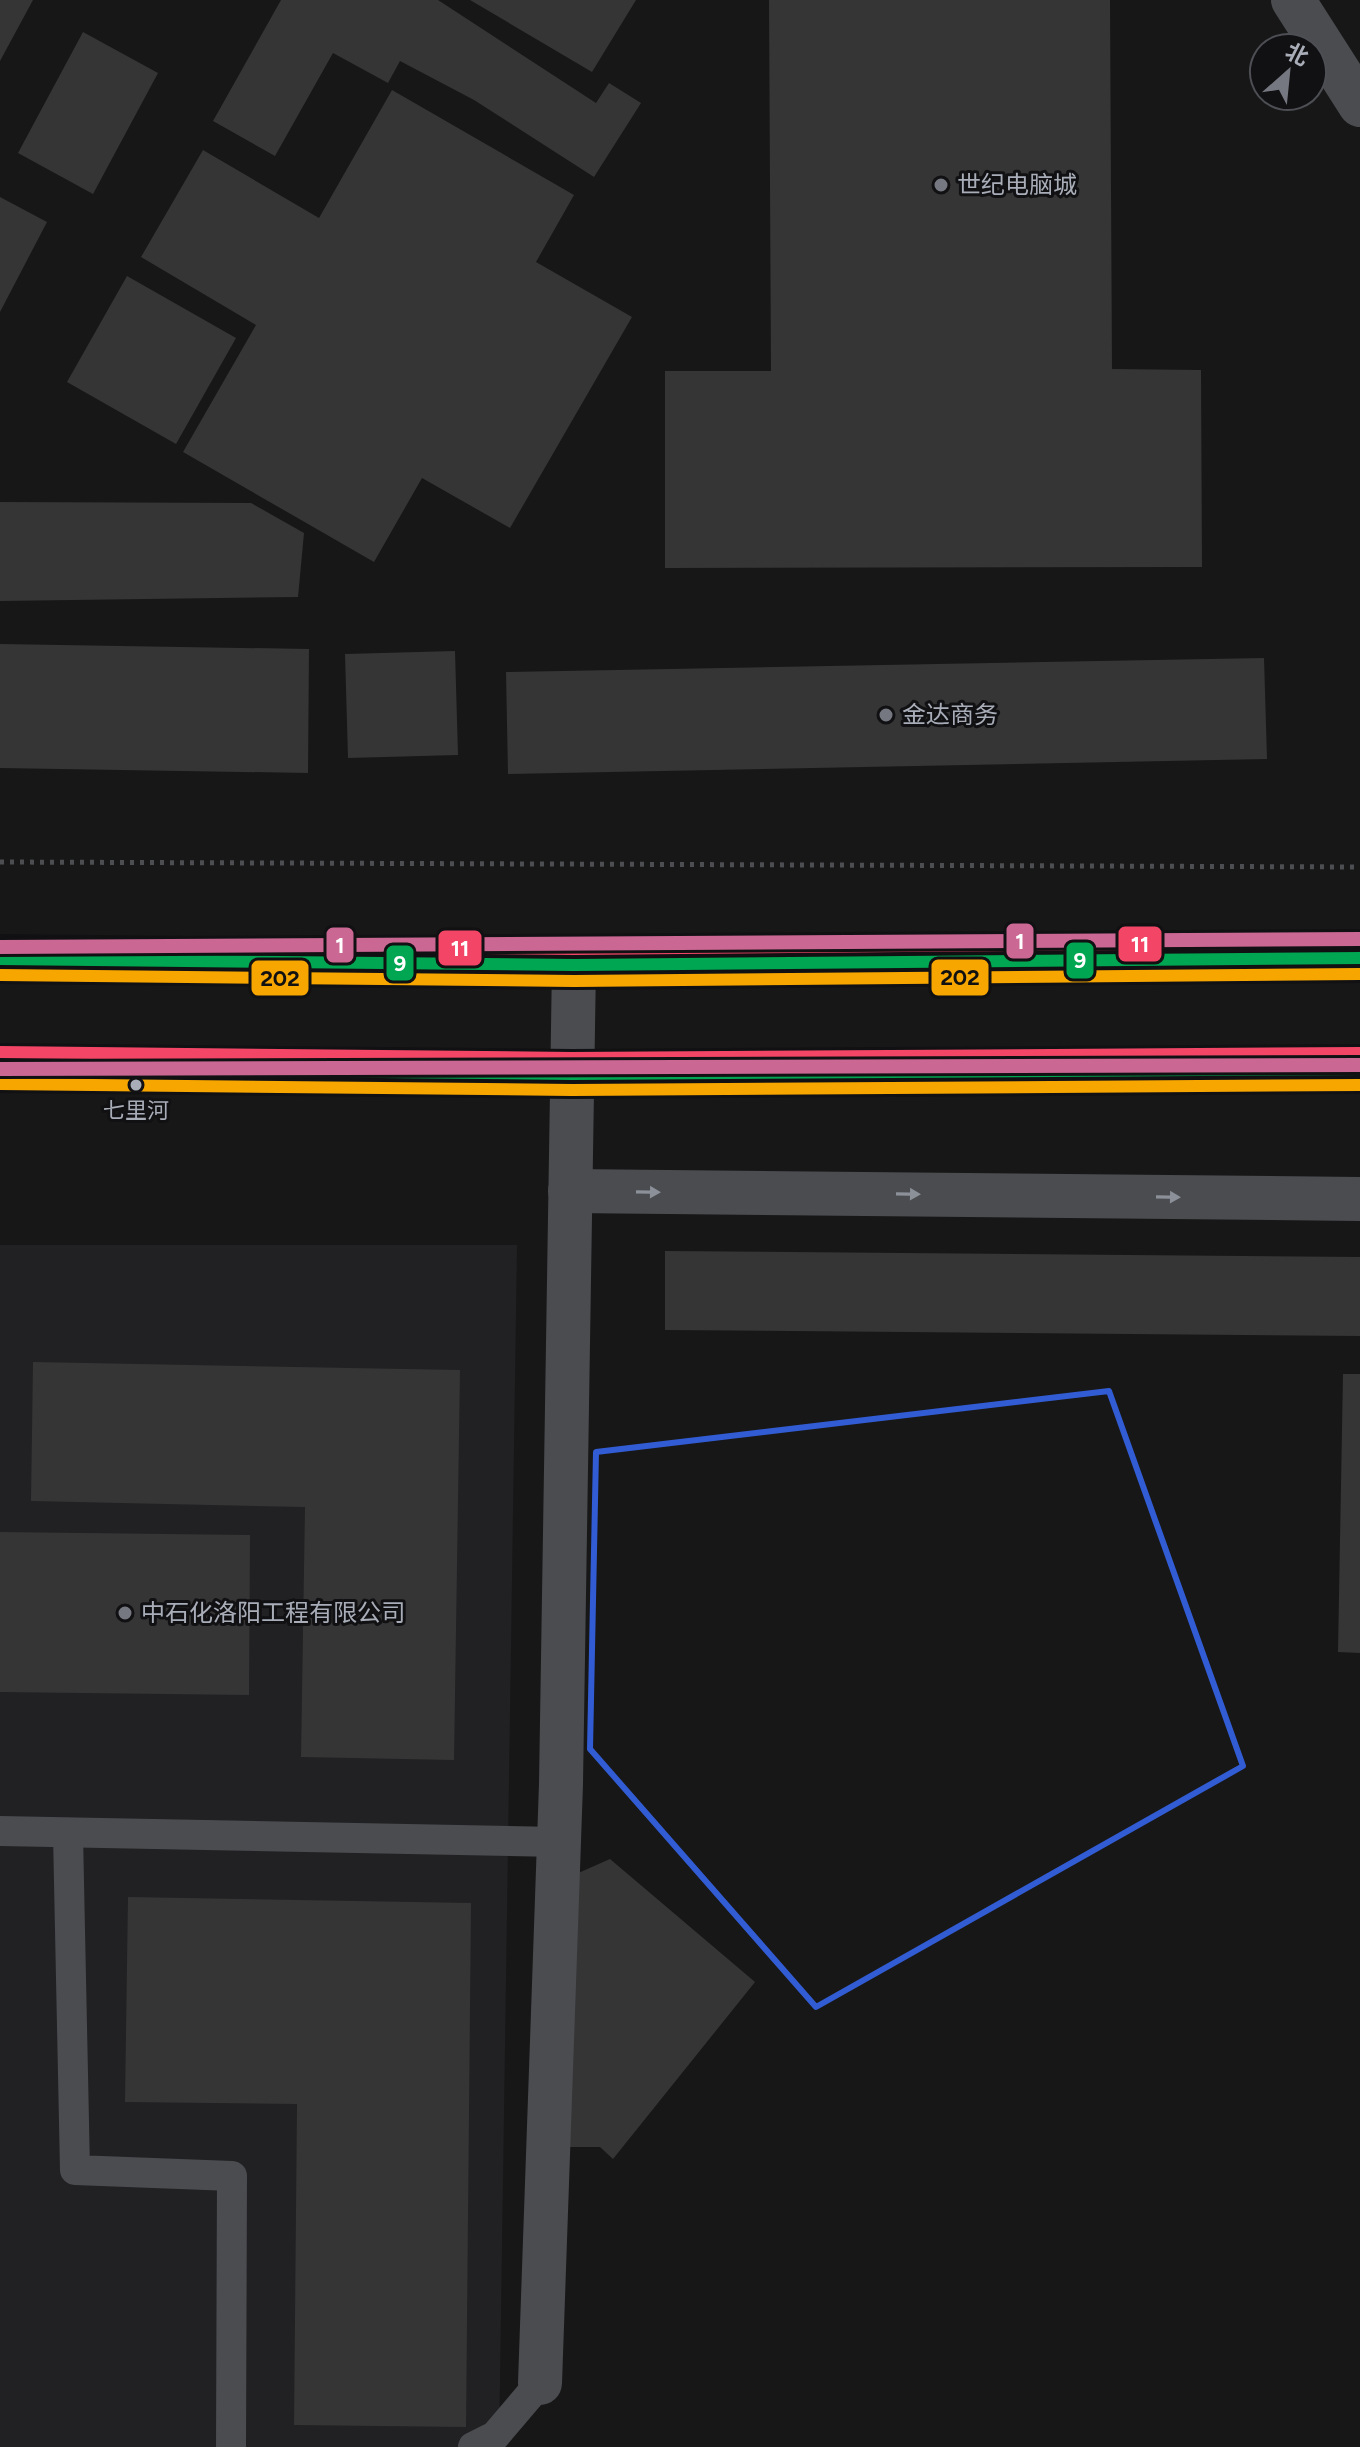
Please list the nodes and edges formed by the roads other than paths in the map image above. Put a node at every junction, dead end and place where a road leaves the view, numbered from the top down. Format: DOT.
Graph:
graph roads {
  1 [pos="1293,0"];
  2 [pos="1360,105"];
  3 [pos="1360,958"];
  4 [pos="0,959"];
  5 [pos="574,965"];
  6 [pos="0,1068"];
  7 [pos="1360,1069"];
  8 [pos="572,1074"];
  9 [pos="570,1191"];
  10 [pos="1360,1199"];
  11 [pos="0,1831"];
  12 [pos="68,1834"];
  13 [pos="559,1842"];
  14 [pos="540,2383"];
  15 [pos="231,2447"];
  16 [pos="473,2447"];
  1 -- 2 [label="street"];
  3 -- 5 [label="main road"];
  4 -- 5 [label="main road"];
  5 -- 8 [label="street"];
  6 -- 8 [label="main road"];
  7 -- 8 [label="main road"];
  8 -- 9 [label="street"];
  9 -- 10 [label="street, one-way"];
  9 -- 13 [label="street"];
  11 -- 12 [label="lane"];
  12 -- 13 [label="lane"];
  12 -- 15 [label="lane"];
  13 -- 14 [label="street"];
  14 -- 16 [label="lane"];
}
